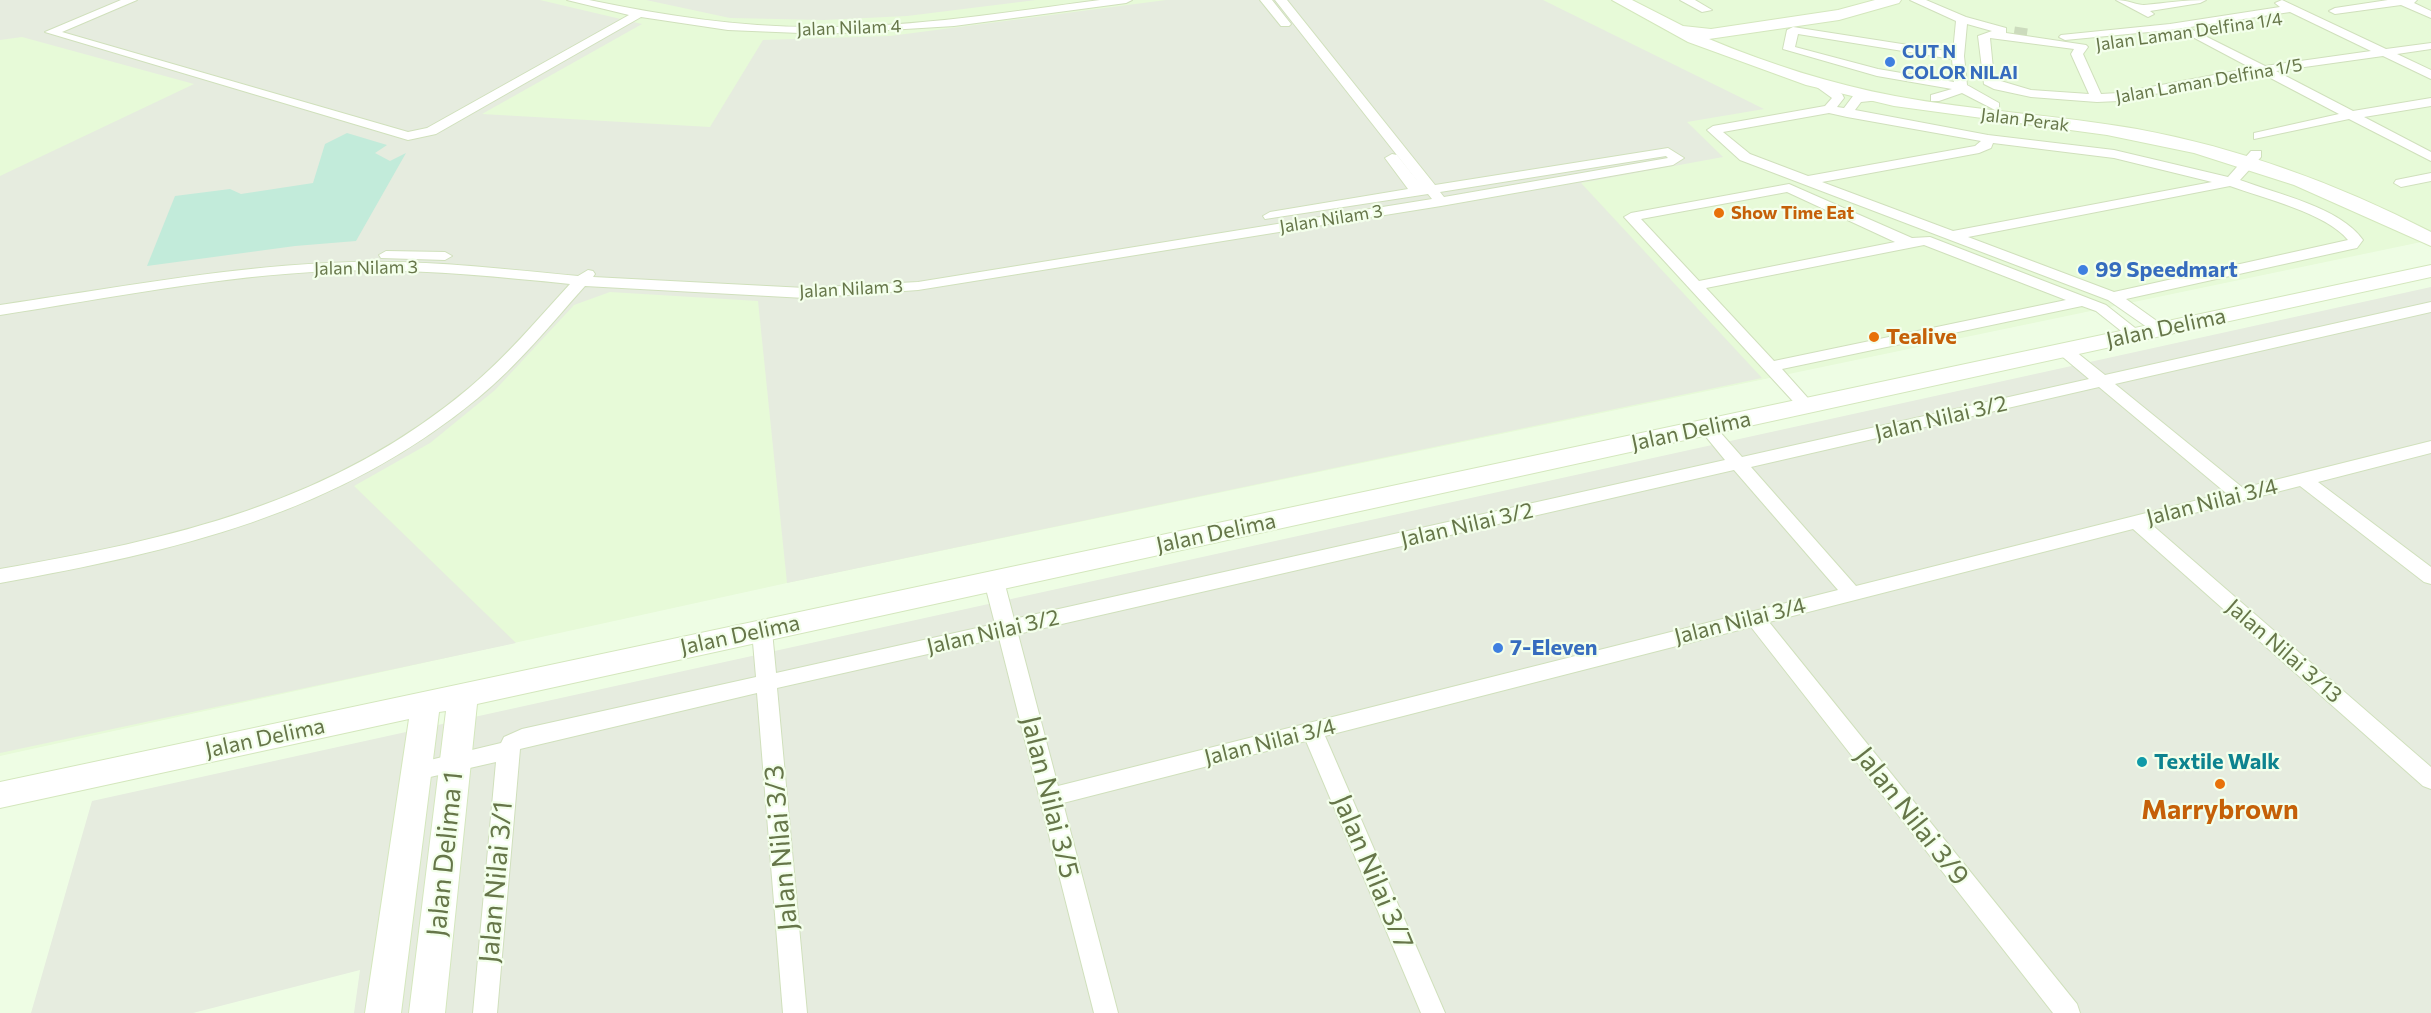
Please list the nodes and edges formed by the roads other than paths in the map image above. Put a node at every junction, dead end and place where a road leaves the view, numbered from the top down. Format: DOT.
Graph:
graph roads {
  1 [pos="131,0"];
  2 [pos="573,0"];
  3 [pos="609,0"];
  4 [pos="1071,0"];
  5 [pos="1126,0"];
  6 [pos="1266,0"];
  7 [pos="1281,0"];
  8 [pos="1620,0"];
  9 [pos="1625,0"];
  10 [pos="1649,0"];
  11 [pos="1686,0"];
  12 [pos="1861,0"];
  13 [pos="1893,0"];
  14 [pos="1916,0"];
  15 [pos="1930,0"];
  16 [pos="2122,0"];
  17 [pos="2200,0"];
  18 [pos="2406,1"];
  19 [pos="2286,7"];
  20 [pos="2138,9"];
  21 [pos="1706,10"];
  22 [pos="2335,11"];
  23 [pos="638,14"];
  24 [pos="1675,14"];
  25 [pos="2431,15"];
  26 [pos="1965,17"];
  27 [pos="2166,24"];
  28 [pos="1738,25"];
  29 [pos="2014,30"];
  30 [pos="1703,31"];
  31 [pos="2192,32"];
  32 [pos="2028,33"];
  33 [pos="1819,34"];
  34 [pos="2431,46"];
  35 [pos="2082,47"];
  36 [pos="1744,53"];
  37 [pos="2388,54"];
  38 [pos="1820,57"];
  39 [pos="1958,60"];
  40 [pos="2260,70"];
  41 [pos="2431,75"];
  42 [pos="1988,81"];
  43 [pos="1818,82"];
  44 [pos="1961,87"];
  45 [pos="1876,98"];
  46 [pos="1935,98"];
  47 [pos="2097,98"];
  48 [pos="2431,102"];
  49 [pos="1995,106"];
  50 [pos="1829,109"];
  51 [pos="1847,113"];
  52 [pos="2347,116"];
  53 [pos="1988,139"];
  54 [pos="2255,151"];
  55 [pos="2431,157"];
  56 [pos="2431,177"];
  57 [pos="1808,181"];
  58 [pos="2231,182"];
  59 [pos="2401,183"];
  60 [pos="1429,197"];
  61 [pos="2428,234"];
  62 [pos="1955,235"];
  63 [pos="1910,243"];
  64 [pos="2428,272"];
  65 [pos="586,276"];
  66 [pos="1695,286"];
  67 [pos="2113,297"];
  68 [pos="2084,301"];
  69 [pos="0,302"];
  70 [pos="2431,307"];
  71 [pos="0,310"];
  72 [pos="2148,332"];
  73 [pos="2064,350"];
  74 [pos="1770,367"];
  75 [pos="2102,381"];
  76 [pos="1807,406"];
  77 [pos="1706,427"];
  78 [pos="2431,447"];
  79 [pos="1738,463"];
  80 [pos="2302,480"];
  81 [pos="2240,495"];
  82 [pos="2136,521"];
  83 [pos="0,576"];
  84 [pos="2431,578"];
  85 [pos="994,580"];
  86 [pos="1852,594"];
  87 [pos="1755,618"];
  88 [pos="1007,628"];
  89 [pos="762,631"];
  90 [pos="766,683"];
  91 [pos="463,695"];
  92 [pos="426,703"];
  93 [pos="1312,731"];
  94 [pos="507,750"];
  95 [pos="455,762"];
  96 [pos="417,771"];
  97 [pos="2431,780"];
  98 [pos="0,795"];
  99 [pos="1050,797"];
  100 [pos="383,1013"];
  101 [pos="427,1013"];
  102 [pos="485,1013"];
  103 [pos="795,1013"];
  104 [pos="1106,1013"];
  105 [pos="1433,1013"];
  106 [pos="2068,1013"];
  1 -- 23 [label="street"];
  2 -- 23 [label="street, Jalan Nilam 4"];
  3 -- 4 [label="street, Jalan Nilam 4"];
  5 -- 23 [label="street, Jalan Nilam 4"];
  6 -- 60 [label="street"];
  7 -- 60 [label="street"];
  8 -- 36 [label="street, Jalan Perak"];
  9 -- 30 [label="street"];
  10 -- 24 [label="street"];
  11 -- 21 [label="street"];
  12 -- 28 [label="street"];
  13 -- 28 [label="street"];
  14 -- 26 [label="street"];
  15 -- 26 [label="street"];
  16 -- 20 [label="street"];
  17 -- 20 [label="street"];
  18 -- 22 [label="street"];
  18 -- 25 [label="street"];
  19 -- 27 [label="street"];
  19 -- 31 [label="street, Jalan Laman Delfina 1/4"];
  19 -- 37 [label="street"];
  20 -- 27 [label="street"];
  24 -- 28 [label="street"];
  24 -- 30 [label="street"];
  26 -- 29 [label="street"];
  26 -- 39 [label="street"];
  27 -- 32 [label="street"];
  28 -- 30 [label="street"];
  28 -- 36 [label="street"];
  30 -- 36 [label="street"];
  31 -- 35 [label="street, Jalan Laman Delfina 1/4"];
  31 -- 40 [label="street"];
  33 -- 38 [label="street"];
  33 -- 38 [label="street"];
  33 -- 39 [label="street"];
  34 -- 37 [label="street, Jalan Laman Delfina 1/5"];
  35 -- 42 [label="street, Jalan Laman Delfina 1/4"];
  35 -- 47 [label="street"];
  36 -- 43 [label="street, Jalan Perak"];
  36 -- 46 [label="street, Jalan Perak"];
  37 -- 40 [label="street, Jalan Laman Delfina 1/5"];
  37 -- 41 [label="street"];
  38 -- 44 [label="street"];
  39 -- 44 [label="street"];
  40 -- 47 [label="street, Jalan Laman Delfina 1/5"];
  40 -- 52 [label="street"];
  42 -- 47 [label="street, Jalan Laman Delfina 1/5"];
  43 -- 45 [label="street, Jalan Perak"];
  43 -- 50 [label="street"];
  44 -- 46 [label="street"];
  44 -- 49 [label="street"];
  45 -- 51 [label="street"];
  45 -- 54 [label="street, Jalan Perak"];
  46 -- 49 [label="street, Jalan Perak"];
  48 -- 52 [label="street"];
  49 -- 54 [label="street, Jalan Perak"];
  50 -- 51 [label="street"];
  50 -- 57 [label="street"];
  51 -- 53 [label="street"];
  52 -- 54 [label="street"];
  52 -- 55 [label="street"];
  53 -- 57 [label="street"];
  53 -- 58 [label="street"];
  54 -- 58 [label="street"];
  54 -- 61 [label="street, Jalan Perak"];
  56 -- 59 [label="street"];
  57 -- 62 [label="street"];
  58 -- 62 [label="street"];
  58 -- 67 [label="street"];
  60 -- 60 [label="street"];
  60 -- 65 [label="street, Jalan Nilam 3"];
  61 -- 64 [label="street"];
  62 -- 67 [label="street"];
  63 -- 66 [label="street"];
  63 -- 66 [label="street"];
  63 -- 68 [label="street"];
  64 -- 72 [label="street, Jalan Delima"];
  65 -- 69 [label="street, Jalan Nilam 3"];
  65 -- 71 [label="street, Jalan Nilam 3"];
  65 -- 83 [label="street"];
  66 -- 74 [label="street"];
  67 -- 72 [label="street"];
  68 -- 72 [label="street"];
  68 -- 74 [label="street"];
  70 -- 75 [label="street, Jalan Nilai 3/2"];
  72 -- 73 [label="street, Jalan Delima"];
  73 -- 75 [label="street"];
  73 -- 76 [label="street, Jalan Delima"];
  74 -- 76 [label="street"];
  75 -- 79 [label="street, Jalan Nilai 3/2"];
  75 -- 81 [label="street"];
  76 -- 77 [label="street, Jalan Delima"];
  77 -- 79 [label="street"];
  77 -- 85 [label="street, Jalan Delima"];
  78 -- 80 [label="street, Jalan Nilai 3/4"];
  79 -- 86 [label="street"];
  79 -- 88 [label="street, Jalan Nilai 3/2"];
  80 -- 81 [label="street, Jalan Nilai 3/4"];
  80 -- 84 [label="street"];
  81 -- 82 [label="street, Jalan Nilai 3/4"];
  82 -- 86 [label="street, Jalan Nilai 3/4"];
  82 -- 97 [label="street, Jalan Nilai 3/13"];
  85 -- 88 [label="street, Jalan Nilai 3/5"];
  85 -- 89 [label="street, Jalan Delima"];
  86 -- 87 [label="street, Jalan Nilai 3/4"];
  87 -- 93 [label="street, Jalan Nilai 3/4"];
  87 -- 106 [label="street, Jalan Nilai 3/9"];
  88 -- 90 [label="street, Jalan Nilai 3/2"];
  88 -- 99 [label="street, Jalan Nilai 3/5"];
  89 -- 90 [label="street, Jalan Nilai 3/3"];
  89 -- 91 [label="street, Jalan Delima"];
  90 -- 94 [label="street, Jalan Nilai 3/2"];
  90 -- 103 [label="street, Jalan Nilai 3/3"];
  91 -- 92 [label="street, Jalan Delima"];
  91 -- 95 [label="street, Jalan Delima 1"];
  92 -- 96 [label="street, Jalan Delima 1"];
  92 -- 98 [label="street, Jalan Delima"];
  93 -- 99 [label="street, Jalan Nilai 3/4"];
  93 -- 105 [label="street, Jalan Nilai 3/7"];
  94 -- 95 [label="street, Jalan Nilai 3/2"];
  94 -- 102 [label="street, Jalan Nilai 3/1"];
  95 -- 96 [label="street, Jalan Nilai 3/2"];
  95 -- 101 [label="street, Jalan Delima 1"];
  96 -- 100 [label="street, Jalan Delima 1"];
  99 -- 104 [label="street, Jalan Nilai 3/5"];
}
